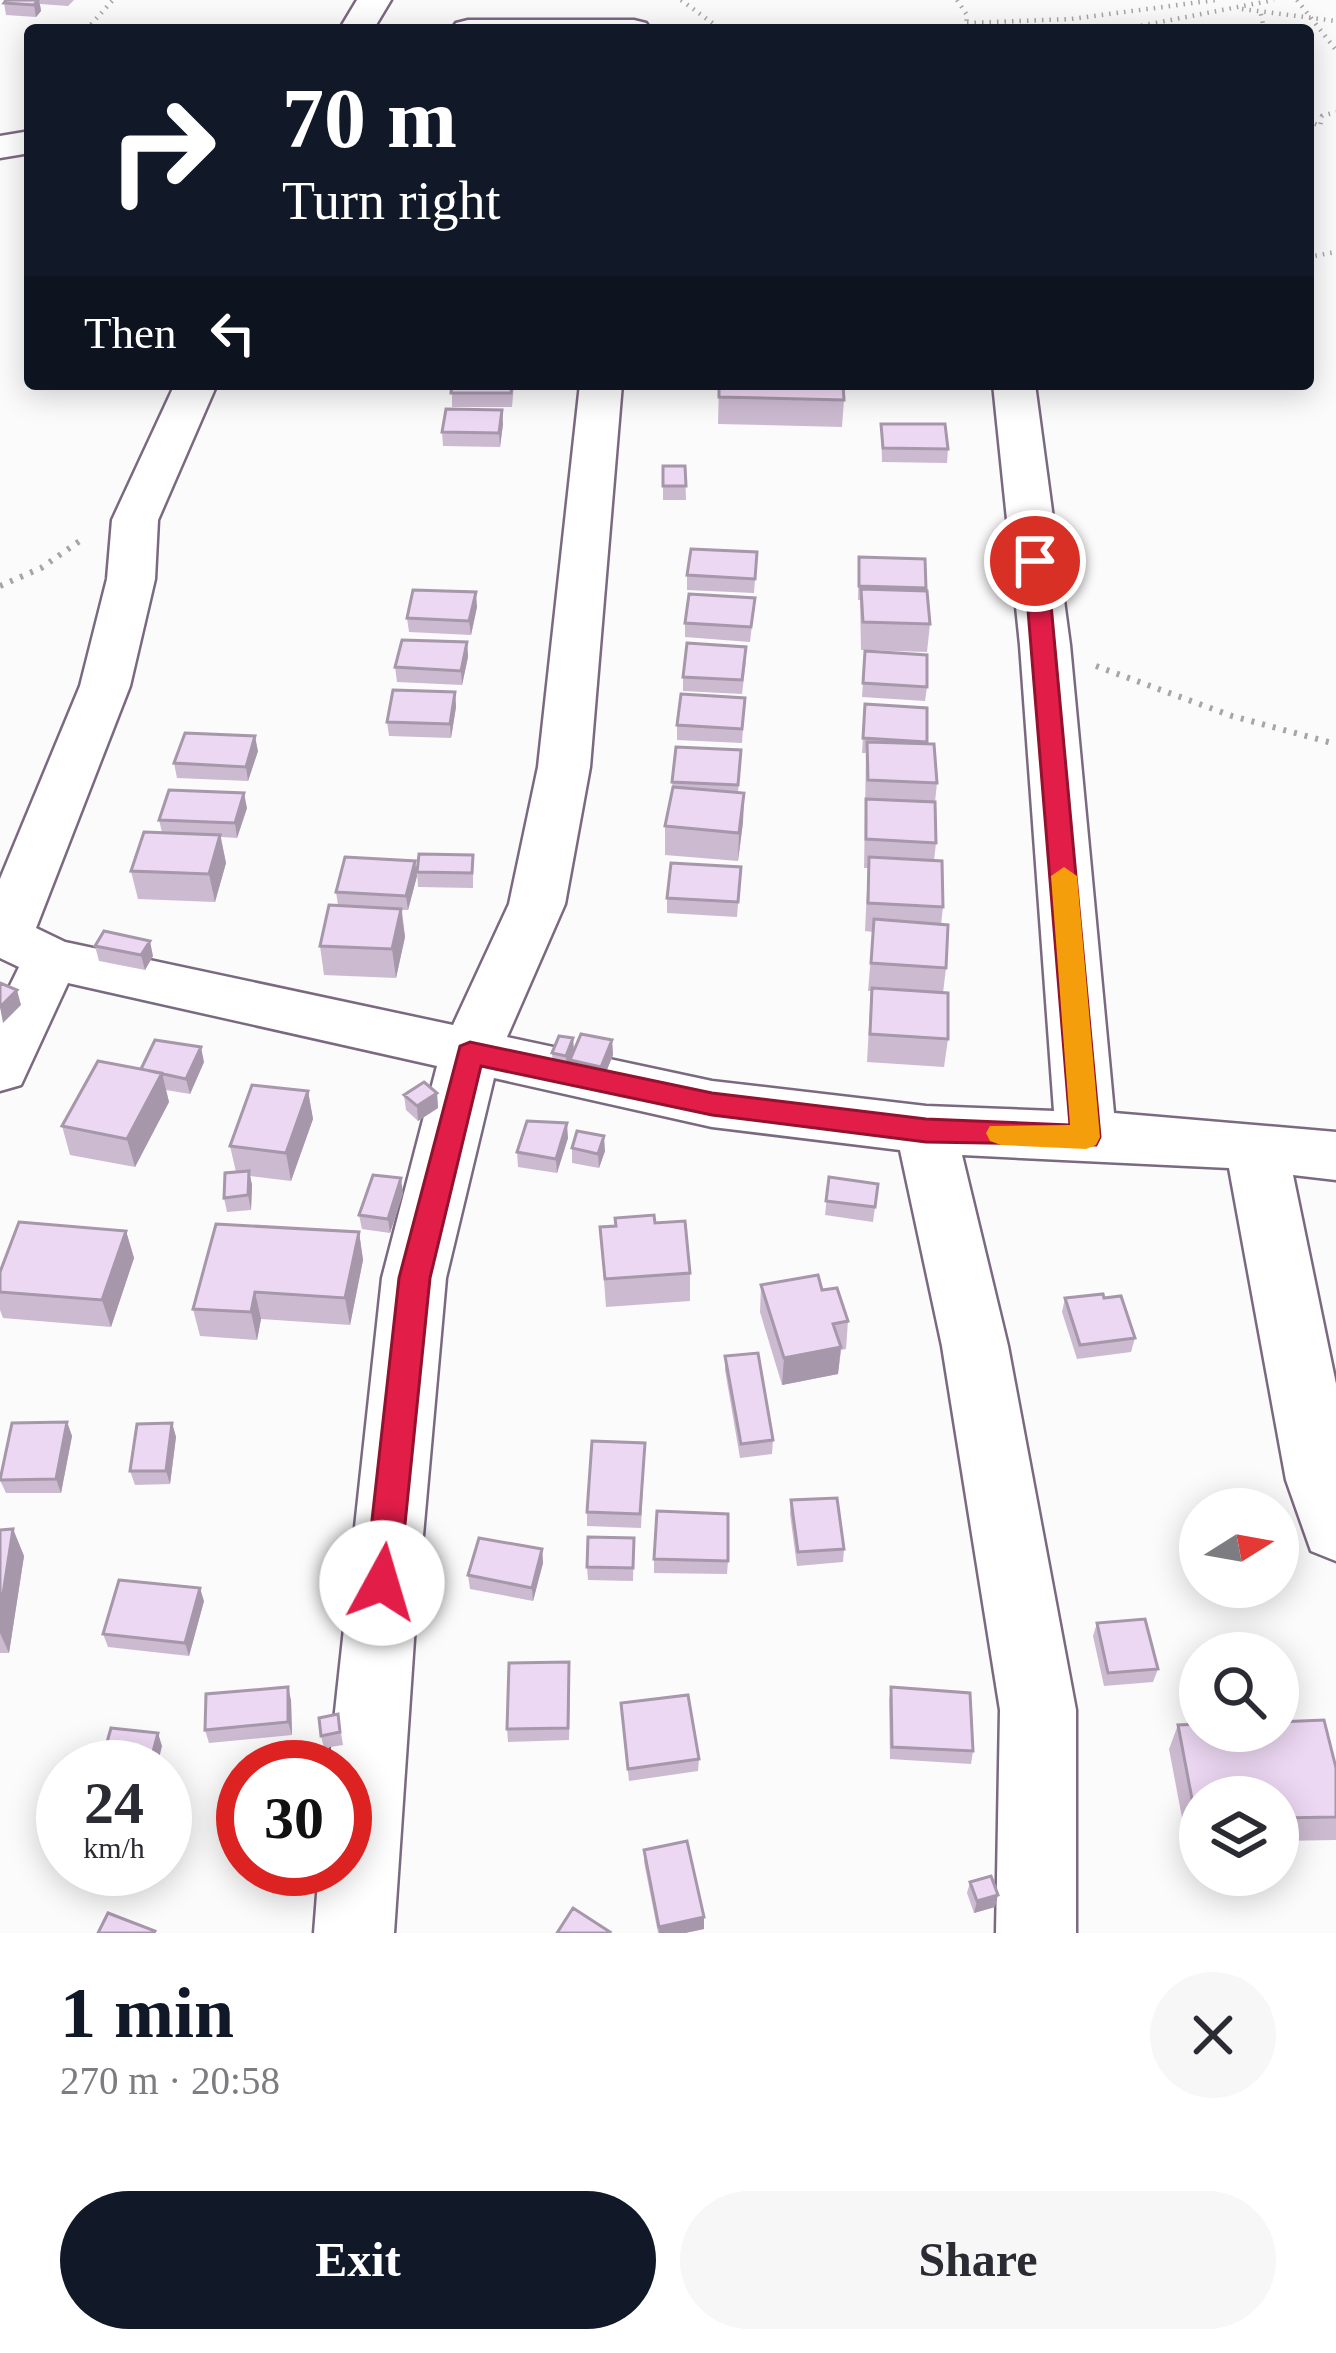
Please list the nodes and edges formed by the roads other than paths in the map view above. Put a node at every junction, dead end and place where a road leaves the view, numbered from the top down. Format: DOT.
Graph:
graph roads {
  1 [pos="193,390"];
  2 [pos="600,390"];
  3 [pos="1015,390"];
  4 [pos="19,943"];
  5 [pos="470,1053"];
  6 [pos="0,1069"];
  7 [pos="926,1130"];
  8 [pos="1086,1137"];
  9 [pos="1256,1147"];
  10 [pos="1336,1156"];
  11 [pos="1336,1528"];
  12 [pos="354,1933"];
  13 [pos="1036,1933"];
  1 -- 4 [label="street"];
  2 -- 5 [label="street"];
  3 -- 8 [label="street"];
  4 -- 5 [label="street"];
  4 -- 6 [label="street"];
  5 -- 7 [label="street"];
  5 -- 12 [label="street"];
  7 -- 8 [label="street"];
  7 -- 13 [label="street"];
  8 -- 9 [label="street"];
  9 -- 10 [label="street"];
  9 -- 11 [label="street"];
}
